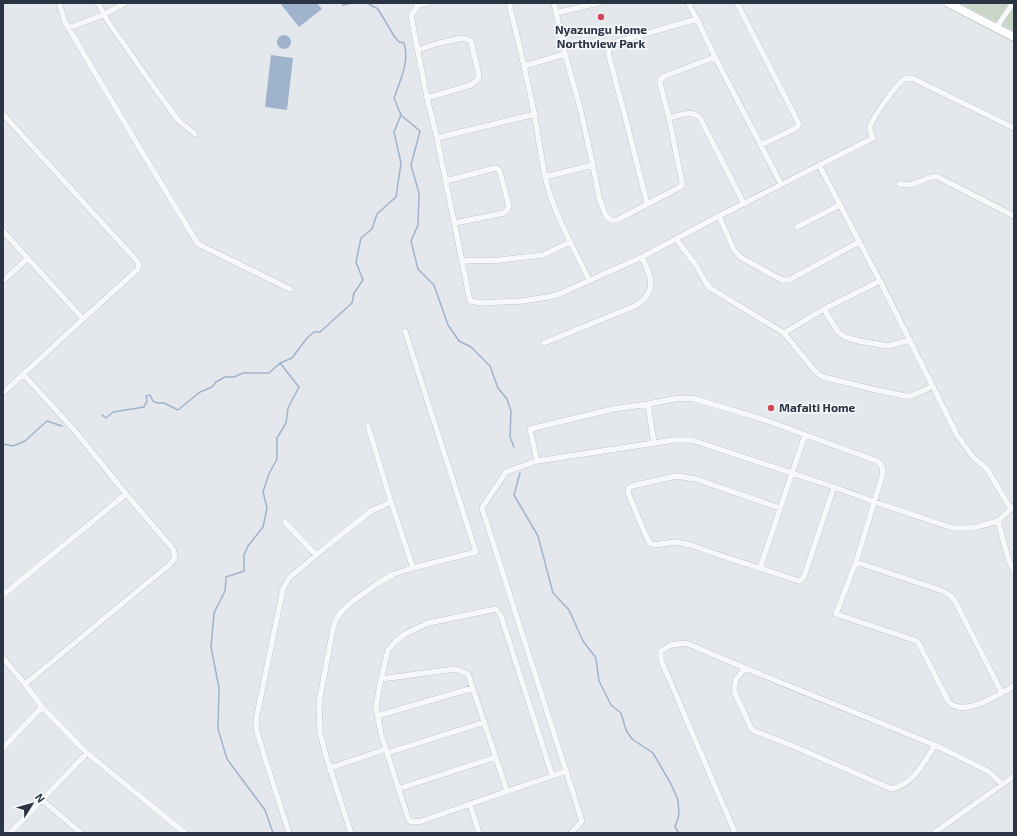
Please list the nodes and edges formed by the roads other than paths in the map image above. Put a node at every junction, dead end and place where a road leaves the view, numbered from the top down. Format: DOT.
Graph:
graph roads {
  1 [pos="59,3"];
  2 [pos="98,3"];
  3 [pos="125,3"];
  4 [pos="426,3"];
  5 [pos="509,3"];
  6 [pos="554,3"];
  7 [pos="598,3"];
  8 [pos="688,3"];
  9 [pos="737,3"];
  10 [pos="948,3"];
  11 [pos="1013,3"];
  12 [pos="556,13"];
  13 [pos="103,14"];
  14 [pos="697,19"];
  15 [pos="68,28"];
  16 [pos="996,28"];
  17 [pos="1014,37"];
  18 [pos="418,50"];
  19 [pos="565,54"];
  20 [pos="715,56"];
  21 [pos="524,66"];
  22 [pos="427,98"];
  23 [pos="3,114"];
  24 [pos="534,114"];
  25 [pos="669,118"];
  26 [pos="1014,128"];
  27 [pos="195,134"];
  28 [pos="437,138"];
  29 [pos="761,145"];
  30 [pos="593,165"];
  31 [pos="819,165"];
  32 [pos="545,177"];
  33 [pos="446,181"];
  34 [pos="781,184"];
  35 [pos="899,184"];
  36 [pos="647,203"];
  37 [pos="744,204"];
  38 [pos="840,205"];
  39 [pos="719,216"];
  40 [pos="1014,216"];
  41 [pos="455,223"];
  42 [pos="797,227"];
  43 [pos="3,232"];
  44 [pos="676,238"];
  45 [pos="570,242"];
  46 [pos="859,242"];
  47 [pos="642,257"];
  48 [pos="27,259"];
  49 [pos="463,261"];
  50 [pos="589,280"];
  51 [pos="3,281"];
  52 [pos="880,281"];
  53 [pos="290,289"];
  54 [pos="824,310"];
  55 [pos="83,319"];
  56 [pos="405,331"];
  57 [pos="784,334"];
  58 [pos="910,340"];
  59 [pos="544,343"];
  60 [pos="23,374"];
  61 [pos="933,386"];
  62 [pos="3,393"];
  63 [pos="648,404"];
  64 [pos="368,426"];
  65 [pos="805,435"];
  66 [pos="654,443"];
  67 [pos="537,461"];
  68 [pos="792,474"];
  69 [pos="834,487"];
  70 [pos="126,494"];
  71 [pos="391,502"];
  72 [pos="875,502"];
  73 [pos="780,508"];
  74 [pos="1012,508"];
  75 [pos="998,521"];
  76 [pos="284,522"];
  77 [pos="316,555"];
  78 [pos="856,562"];
  79 [pos="413,568"];
  80 [pos="760,568"];
  81 [pos="1014,571"];
  82 [pos="3,595"];
  83 [pos="3,658"];
  84 [pos="745,668"];
  85 [pos="381,679"];
  86 [pos="25,684"];
  87 [pos="1014,686"];
  88 [pos="473,688"];
  89 [pos="1002,693"];
  90 [pos="42,707"];
  91 [pos="377,716"];
  92 [pos="485,722"];
  93 [pos="935,745"];
  94 [pos="3,748"];
  95 [pos="386,751"];
  96 [pos="87,753"];
  97 [pos="496,757"];
  98 [pos="330,768"];
  99 [pos="567,771"];
  100 [pos="552,776"];
  101 [pos="1014,776"];
  102 [pos="1002,784"];
  103 [pos="398,789"];
  104 [pos="508,792"];
  105 [pos="42,800"];
  106 [pos="470,804"];
  107 [pos="10,833"];
  108 [pos="81,833"];
  109 [pos="185,833"];
  110 [pos="289,833"];
  111 [pos="351,833"];
  112 [pos="479,833"];
  113 [pos="571,833"];
  114 [pos="734,833"];
  115 [pos="934,833"];
  1 -- 15 [label="street"];
  2 -- 13 [label="street"];
  3 -- 13 [label="street"];
  4 -- 18 [label="street"];
  5 -- 21 [label="street"];
  6 -- 12 [label="street"];
  7 -- 12 [label="street"];
  8 -- 14 [label="street"];
  9 -- 29 [label="street"];
  10 -- 16 [label="street"];
  11 -- 16 [label="street"];
  12 -- 19 [label="street"];
  13 -- 15 [label="street"];
  13 -- 27 [label="street"];
  14 -- 20 [label="street"];
  14 -- 36 [label="street"];
  15 -- 53 [label="street"];
  16 -- 17 [label="street"];
  18 -- 22 [label="street"];
  18 -- 22 [label="street"];
  19 -- 21 [label="street"];
  19 -- 30 [label="street"];
  20 -- 25 [label="street"];
  20 -- 29 [label="street"];
  21 -- 24 [label="street"];
  22 -- 28 [label="street"];
  23 -- 55 [label="street"];
  24 -- 28 [label="street"];
  24 -- 32 [label="street"];
  25 -- 36 [label="street"];
  25 -- 37 [label="street"];
  26 -- 31 [label="street"];
  28 -- 33 [label="street"];
  29 -- 34 [label="street"];
  30 -- 32 [label="street"];
  30 -- 36 [label="street"];
  31 -- 34 [label="street"];
  31 -- 38 [label="street"];
  32 -- 45 [label="street"];
  33 -- 41 [label="street"];
  33 -- 41 [label="street"];
  34 -- 37 [label="street"];
  35 -- 40 [label="street"];
  37 -- 39 [label="street"];
  38 -- 42 [label="street"];
  38 -- 46 [label="street"];
  39 -- 44 [label="street"];
  39 -- 46 [label="street"];
  41 -- 49 [label="street"];
  43 -- 48 [label="street"];
  44 -- 47 [label="street"];
  44 -- 57 [label="street"];
  45 -- 49 [label="street"];
  45 -- 50 [label="street"];
  46 -- 52 [label="street"];
  47 -- 50 [label="street"];
  47 -- 59 [label="street"];
  48 -- 51 [label="street"];
  48 -- 55 [label="street"];
  49 -- 50 [label="street"];
  52 -- 54 [label="street"];
  52 -- 58 [label="street"];
  54 -- 57 [label="street"];
  54 -- 58 [label="street"];
  55 -- 60 [label="street"];
  56 -- 79 [label="street"];
  57 -- 61 [label="street"];
  58 -- 61 [label="street"];
  60 -- 62 [label="street"];
  60 -- 70 [label="street"];
  61 -- 74 [label="street"];
  63 -- 65 [label="street"];
  63 -- 66 [label="street"];
  63 -- 67 [label="street"];
  64 -- 71 [label="street"];
  65 -- 68 [label="street"];
  65 -- 72 [label="street"];
  66 -- 67 [label="street"];
  66 -- 68 [label="street"];
  67 -- 99 [label="street"];
  68 -- 69 [label="street"];
  68 -- 73 [label="street"];
  69 -- 72 [label="street"];
  69 -- 80 [label="street"];
  70 -- 82 [label="street"];
  70 -- 86 [label="street"];
  71 -- 77 [label="street"];
  71 -- 79 [label="street"];
  72 -- 75 [label="street"];
  72 -- 78 [label="street"];
  73 -- 80 [label="street"];
  73 -- 80 [label="street"];
  74 -- 75 [label="street"];
  75 -- 81 [label="street"];
  76 -- 77 [label="street"];
  77 -- 110 [label="street"];
  78 -- 89 [label="street"];
  78 -- 89 [label="street"];
  79 -- 98 [label="street"];
  83 -- 86 [label="street"];
  84 -- 93 [label="street"];
  84 -- 93 [label="street"];
  84 -- 114 [label="street"];
  85 -- 88 [label="street"];
  85 -- 91 [label="street"];
  85 -- 100 [label="street"];
  86 -- 90 [label="street"];
  87 -- 89 [label="street"];
  88 -- 91 [label="street"];
  88 -- 92 [label="street"];
  90 -- 94 [label="street"];
  90 -- 96 [label="street"];
  91 -- 95 [label="street"];
  92 -- 95 [label="street"];
  92 -- 97 [label="street"];
  93 -- 102 [label="street"];
  95 -- 98 [label="street"];
  95 -- 103 [label="street"];
  96 -- 105 [label="street"];
  96 -- 109 [label="street"];
  97 -- 103 [label="street"];
  97 -- 104 [label="street"];
  98 -- 111 [label="street"];
  99 -- 100 [label="street"];
  99 -- 113 [label="street"];
  100 -- 104 [label="street"];
  101 -- 102 [label="street"];
  102 -- 115 [label="street"];
  103 -- 106 [label="street"];
  104 -- 106 [label="street"];
  105 -- 107 [label="street"];
  105 -- 108 [label="street"];
  106 -- 112 [label="street"];
}
